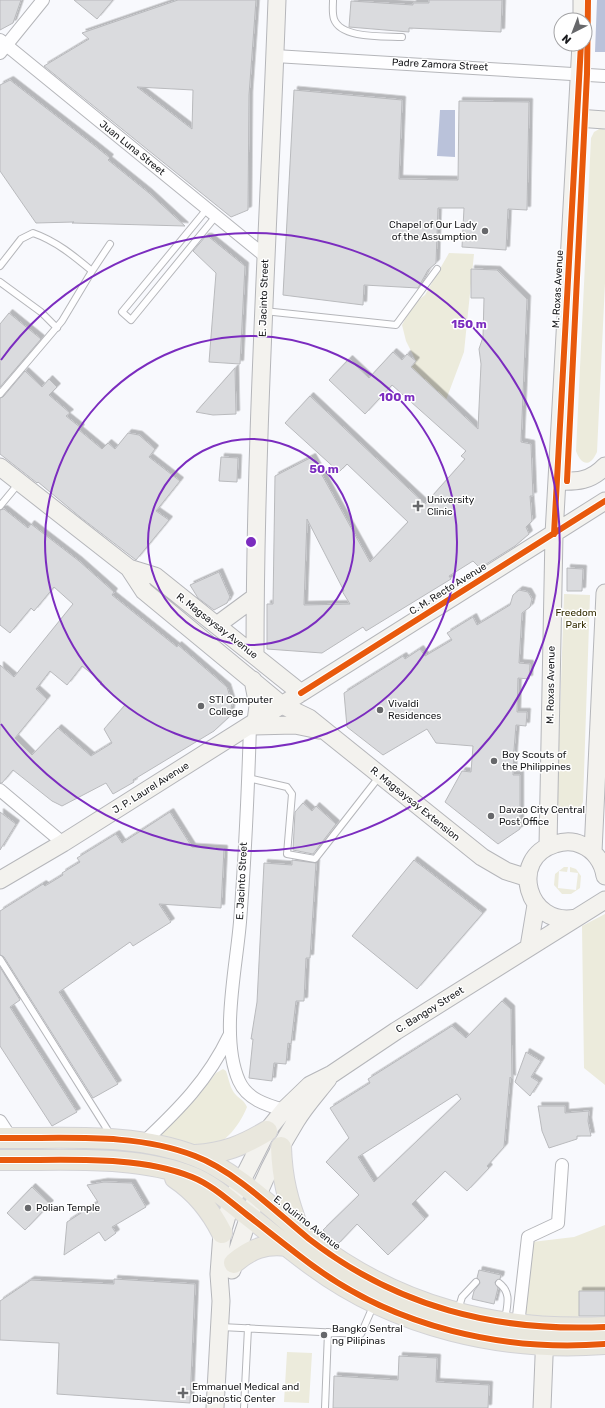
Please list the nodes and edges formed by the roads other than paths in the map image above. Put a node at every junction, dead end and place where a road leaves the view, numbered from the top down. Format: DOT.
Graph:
graph roads {
  1 [pos="43,0"];
  2 [pos="277,0"];
  3 [pos="333,0"];
  4 [pos="582,0"];
  5 [pos="582,12"];
  6 [pos="402,37"];
  7 [pos="2,46"];
  8 [pos="580,52"];
  9 [pos="275,56"];
  10 [pos="579,73"];
  11 [pos="605,76"];
  12 [pos="577,118"];
  13 [pos="605,120"];
  14 [pos="211,213"];
  15 [pos="110,244"];
  16 [pos="265,256"];
  17 [pos="0,266"];
  18 [pos="437,269"];
  19 [pos="92,271"];
  20 [pos="0,282"];
  21 [pos="263,311"];
  22 [pos="57,328"];
  23 [pos="0,394"];
  24 [pos="605,466"];
  25 [pos="0,467"];
  26 [pos="557,481"];
  27 [pos="19,483"];
  28 [pos="605,502"];
  29 [pos="0,506"];
  30 [pos="554,534"];
  31 [pos="129,568"];
  32 [pos="605,593"];
  33 [pos="255,597"];
  34 [pos="217,625"];
  35 [pos="255,655"];
  36 [pos="253,680"];
  37 [pos="301,693"];
  38 [pos="282,705"];
  39 [pos="309,718"];
  40 [pos="253,723"];
  41 [pos="326,732"];
  42 [pos="380,776"];
  43 [pos="248,778"];
  44 [pos="0,790"];
  45 [pos="63,843"];
  46 [pos="548,846"];
  47 [pos="593,852"];
  48 [pos="605,876"];
  49 [pos="528,878"];
  50 [pos="0,880"];
  51 [pos="605,888"];
  52 [pos="601,902"];
  53 [pos="536,905"];
  54 [pos="576,918"];
  55 [pos="529,948"];
  56 [pos="0,959"];
  57 [pos="229,1036"];
  58 [pos="332,1074"];
  59 [pos="284,1110"];
  60 [pos="0,1120"];
  61 [pos="267,1131"];
  62 [pos="6,1138"];
  63 [pos="110,1140"];
  64 [pos="144,1142"];
  65 [pos="281,1147"];
  66 [pos="195,1155"];
  67 [pos="0,1160"];
  68 [pos="562,1165"];
  69 [pos="156,1167"];
  70 [pos="240,1183"];
  71 [pos="257,1196"];
  72 [pos="231,1202"];
  73 [pos="248,1215"];
  74 [pos="300,1230"];
  75 [pos="222,1233"];
  76 [pos="287,1246"];
  77 [pos="234,1263"];
  78 [pos="476,1282"];
  79 [pos="499,1284"];
  80 [pos="220,1301"];
  81 [pos="375,1303"];
  82 [pos="457,1313"];
  83 [pos="511,1324"];
  84 [pos="219,1327"];
  85 [pos="248,1328"];
  86 [pos="605,1328"];
  87 [pos="328,1332"];
  88 [pos="545,1337"];
  89 [pos="605,1344"];
  90 [pos="215,1408"];
  91 [pos="244,1408"];
  92 [pos="325,1408"];
  93 [pos="542,1408"];
  1 -- 7 [label="street"];
  2 -- 9 [label="main road, E. Jacinto Street"];
  3 -- 6 [label="lane"];
  4 -- 5 [label="main road"];
  7 -- 14 [label="street, Juan Luna Street"];
  8 -- 10 [label="main road, M. Roxas Avenue"];
  9 -- 10 [label="street, Padre Zamora Street"];
  9 -- 16 [label="main road, E. Jacinto Street"];
  10 -- 11 [label="street, Padre Zamora Street"];
  10 -- 12 [label="main road, M. Roxas Avenue"];
  12 -- 13 [label="main road"];
  12 -- 26 [label="main road, M. Roxas Avenue"];
  14 -- 14 [label="lane"];
  14 -- 16 [label="street, Juan Luna Street"];
  15 -- 19 [label="lane"];
  16 -- 21 [label="main road, E. Jacinto Street"];
  17 -- 19 [label="lane"];
  18 -- 21 [label="lane"];
  19 -- 22 [label="lane"];
  20 -- 22 [label="lane"];
  21 -- 33 [label="main road, E. Jacinto Street"];
  22 -- 23 [label="lane"];
  24 -- 26 [label="main road"];
  25 -- 27 [label="main road, R. Magsaysay Avenue"];
  26 -- 30 [label="main road, M. Roxas Avenue"];
  27 -- 29 [label="lane"];
  27 -- 31 [label="main road, R. Magsaysay Avenue"];
  28 -- 30 [label="main road, C. M. Recto Avenue"];
  30 -- 37 [label="main road, C. M. Recto Avenue"];
  30 -- 46 [label="main road, M. Roxas Avenue"];
  31 -- 34 [label="main road, R. Magsaysay Avenue"];
  31 -- 36 [label="main road, R. Magsaysay Avenue"];
  32 -- 47 [label="main road"];
  33 -- 34 [label="main road"];
  33 -- 35 [label="main road, E. Jacinto Street"];
  34 -- 35 [label="main road, R. Magsaysay Avenue"];
  35 -- 37 [label="main road, R. Magsaysay Avenue"];
  36 -- 38 [label="main road, R. Magsaysay Avenue"];
  36 -- 40 [label="main road"];
  37 -- 38 [label="main road, J. P. Laurel Avenue"];
  37 -- 39 [label="main road"];
  38 -- 39 [label="main road, R. Magsaysay Extension"];
  38 -- 40 [label="main road, J. P. Laurel Avenue"];
  39 -- 41 [label="main road, R. Magsaysay Extension"];
  40 -- 41 [label="main road"];
  40 -- 43 [label="street, E. Jacinto Street"];
  40 -- 45 [label="main road, J. P. Laurel Avenue"];
  41 -- 42 [label="main road, R. Magsaysay Extension"];
  42 -- 43 [label="lane"];
  42 -- 49 [label="main road, R. Magsaysay Extension"];
  43 -- 57 [label="street, E. Jacinto Street"];
  44 -- 45 [label="street"];
  45 -- 50 [label="main road, J. P. Laurel Avenue"];
  46 -- 47 [label="main road"];
  46 -- 49 [label="main road"];
  47 -- 48 [label="main road"];
  49 -- 53 [label="main road"];
  51 -- 52 [label="main road"];
  52 -- 54 [label="main road, C. Bangoy Street"];
  53 -- 54 [label="main road"];
  53 -- 55 [label="main road"];
  54 -- 55 [label="main road, C. Bangoy Street"];
  55 -- 58 [label="main road, C. Bangoy Street"];
  56 -- 63 [label="lane"];
  57 -- 59 [label="street, E. Jacinto Street"];
  57 -- 64 [label="street, E. Jacinto Street"];
  58 -- 59 [label="main road, C. Bangoy Street"];
  58 -- 65 [label="main road, C. Bangoy Street"];
  59 -- 61 [label="main road, C. Bangoy Street"];
  60 -- 62 [label="street"];
  61 -- 66 [label="main road"];
  61 -- 70 [label="main road, C. Bangoy Street"];
  62 -- 63 [label="main road, E. Quirino Avenue"];
  63 -- 64 [label="main road, E. Quirino Avenue"];
  64 -- 66 [label="main road, E. Quirino Avenue"];
  65 -- 71 [label="main road, C. Bangoy Street"];
  65 -- 74 [label="main road"];
  66 -- 70 [label="main road, E. Quirino Avenue"];
  67 -- 69 [label="main road, E. Quirino Avenue"];
  68 -- 83 [label="street"];
  69 -- 72 [label="main road, E. Quirino Avenue"];
  69 -- 75 [label="main road"];
  70 -- 71 [label="main road, E. Quirino Avenue"];
  70 -- 72 [label="main road, C. Bangoy Street"];
  71 -- 73 [label="main road, C. Bangoy Street"];
  71 -- 74 [label="main road, E. Quirino Avenue"];
  72 -- 73 [label="main road, E. Quirino Avenue"];
  72 -- 75 [label="main road, C. Bangoy Street"];
  73 -- 76 [label="main road, E. Quirino Avenue"];
  73 -- 77 [label="main road, C. Bangoy Street"];
  74 -- 82 [label="main road, E. Quirino Avenue"];
  75 -- 80 [label="main road, C. Bangoy Street"];
  76 -- 77 [label="main road"];
  76 -- 81 [label="main road, E. Quirino Avenue"];
  77 -- 80 [label="main road, C. Bangoy Street"];
  78 -- 82 [label="lane"];
  79 -- 83 [label="lane"];
  80 -- 84 [label="main road"];
  81 -- 87 [label="lane"];
  81 -- 88 [label="main road, E. Quirino Avenue"];
  82 -- 83 [label="main road, E. Quirino Avenue"];
  83 -- 88 [label="main road, E. Quirino Avenue"];
  84 -- 85 [label="lane"];
  84 -- 90 [label="main road"];
  85 -- 87 [label="lane"];
  85 -- 91 [label="lane"];
  86 -- 88 [label="main road, E. Quirino Avenue"];
  87 -- 92 [label="lane"];
  88 -- 89 [label="main road, E. Quirino Avenue"];
  88 -- 93 [label="main road"];
}
